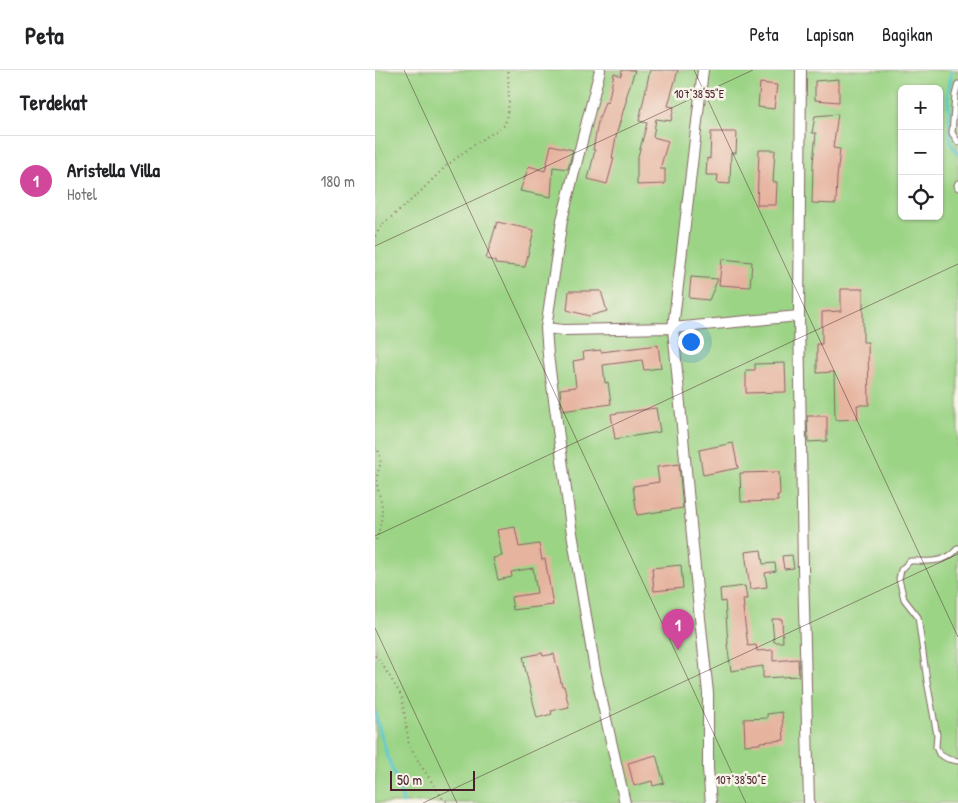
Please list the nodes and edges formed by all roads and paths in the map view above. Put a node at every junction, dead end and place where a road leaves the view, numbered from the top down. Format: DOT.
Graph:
graph roads {
  1 [pos="508,70"];
  2 [pos="600,70"];
  3 [pos="703,70"];
  4 [pos="801,70"];
  5 [pos="958,84"];
  6 [pos="958,142"];
  7 [pos="958,183"];
  8 [pos="958,188"];
  9 [pos="375,236"];
  10 [pos="799,316"];
  11 [pos="546,328"];
  12 [pos="673,328"];
  13 [pos="375,448"];
  14 [pos="375,544"];
  15 [pos="958,548"];
  16 [pos="375,656"];
  17 [pos="958,761"];
  18 [pos="450,803"];
  19 [pos="625,803"];
  20 [pos="711,803"];
  21 [pos="809,803"];
  1 -- 9 [label="path"];
  2 -- 11 [label="street"];
  3 -- 12 [label="street"];
  4 -- 10 [label="street"];
  5 -- 6 [label="lane"];
  7 -- 8 [label="lane"];
  10 -- 12 [label="street"];
  10 -- 21 [label="street"];
  11 -- 12 [label="street"];
  11 -- 19 [label="street"];
  12 -- 20 [label="street"];
  13 -- 14 [label="path"];
  15 -- 17 [label="lane"];
  16 -- 18 [label="path"];
}
